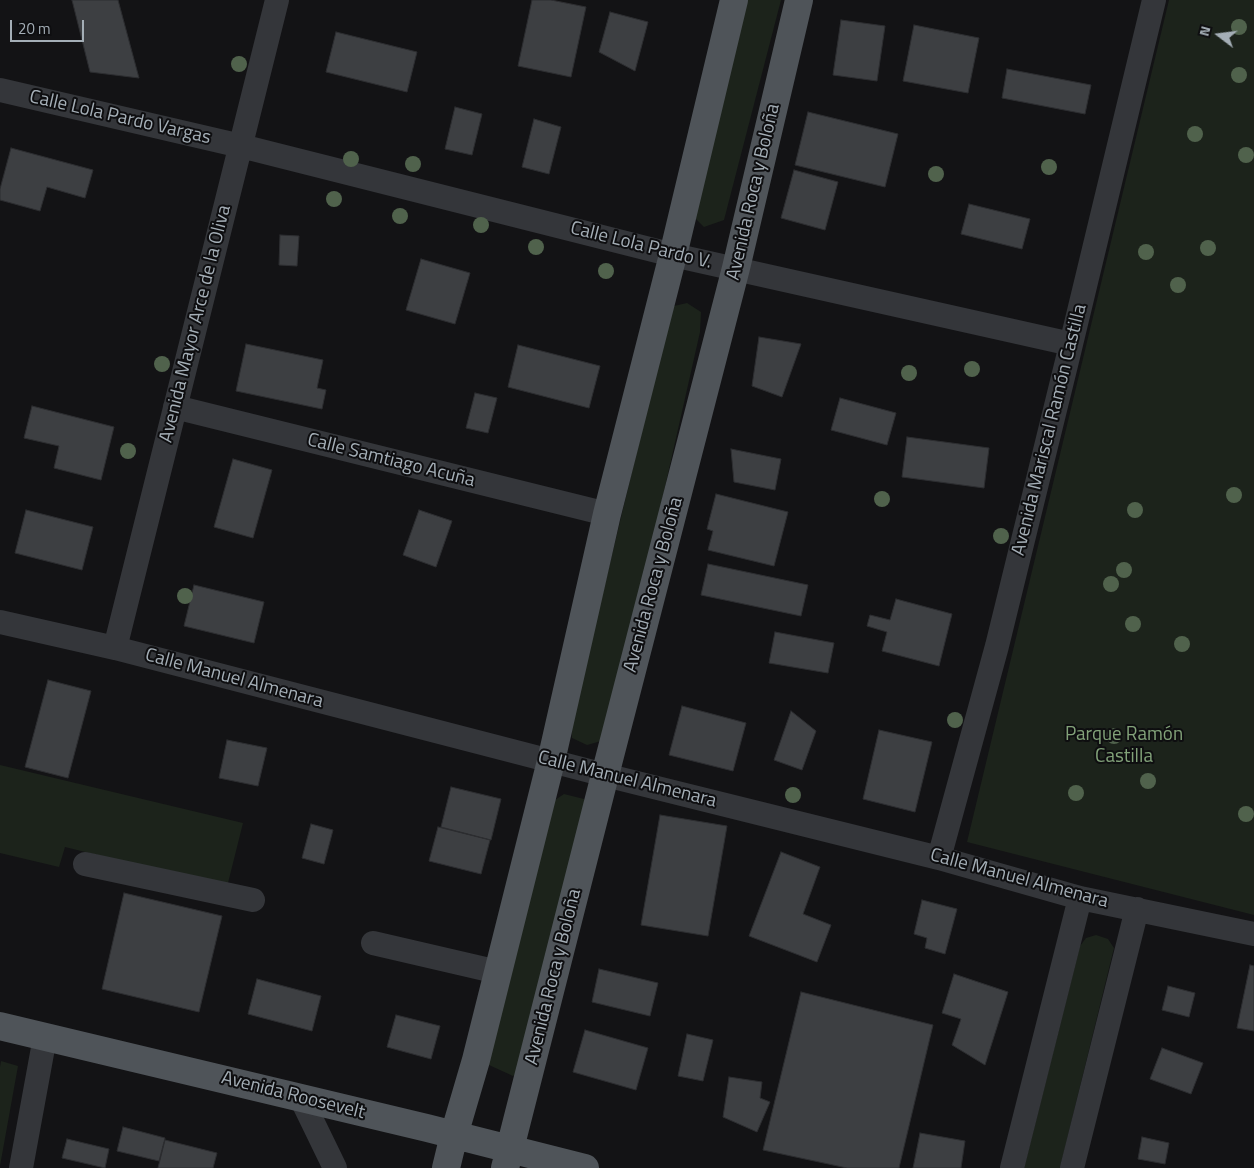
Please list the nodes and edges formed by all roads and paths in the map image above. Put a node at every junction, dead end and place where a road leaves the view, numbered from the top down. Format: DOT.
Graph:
graph roads {
  1 [pos="277,0"];
  2 [pos="734,0"];
  3 [pos="799,0"];
  4 [pos="1154,0"];
  5 [pos="0,90"];
  6 [pos="241,146"];
  7 [pos="673,255"];
  8 [pos="736,268"];
  9 [pos="1072,344"];
  10 [pos="175,407"];
  11 [pos="607,514"];
  12 [pos="0,622"];
  13 [pos="115,648"];
  14 [pos="551,761"];
  15 [pos="605,775"];
  16 [pos="939,858"];
  17 [pos="84,864"];
  18 [pos="1080,898"];
  19 [pos="252,900"];
  20 [pos="1137,909"];
  21 [pos="1254,934"];
  22 [pos="373,943"];
  23 [pos="498,972"];
  24 [pos="0,1026"];
  25 [pos="45,1037"];
  26 [pos="301,1098"];
  27 [pos="454,1135"];
  28 [pos="508,1159"];
  29 [pos="20,1168"];
  30 [pos="334,1168"];
  31 [pos="446,1168"];
  32 [pos="585,1168"];
  33 [pos="1012,1168"];
  34 [pos="1072,1168"];
  1 -- 6 [label="street, Avenida Mayor Arce de la Oliva"];
  2 -- 7 [label="main road"];
  3 -- 8 [label="main road, Avenida Roca y Boloña"];
  4 -- 9 [label="street, Avenida Mariscal Ramón Castilla"];
  5 -- 6 [label="street, Calle Lola Pardo Vargas"];
  6 -- 7 [label="street, Calle Lola Pardo V."];
  6 -- 10 [label="street, Avenida Mayor Arce de la Oliva"];
  7 -- 8 [label="street, Calle Lola Pardo V."];
  7 -- 11 [label="main road"];
  8 -- 9 [label="street, Calle Lola Pardo V."];
  8 -- 15 [label="main road, Avenida Roca y Boloña"];
  9 -- 16 [label="street, Avenida Mariscal Ramón Castilla"];
  10 -- 11 [label="street, Calle Samtiago Acuña"];
  10 -- 13 [label="street, Avenida Mayor Arce de la Oliva"];
  11 -- 14 [label="main road"];
  12 -- 13 [label="street, Calle Manuel Almenara"];
  13 -- 14 [label="street, Calle Manuel Almenara"];
  14 -- 15 [label="street, Calle Manuel Almenara"];
  14 -- 23 [label="main road"];
  15 -- 16 [label="street, Calle Manuel Almenara"];
  15 -- 28 [label="main road, Avenida Roca y Boloña"];
  16 -- 18 [label="street, Calle Manuel Almenara"];
  17 -- 19 [label="street"];
  18 -- 20 [label="street, Calle Manuel Almenara"];
  18 -- 33 [label="street"];
  20 -- 21 [label="street, Calle Manuel Almenara"];
  20 -- 34 [label="street"];
  22 -- 23 [label="street"];
  23 -- 27 [label="main road"];
  24 -- 25 [label="main road, Avenida Roosevelt"];
  25 -- 26 [label="main road, Avenida Roosevelt"];
  25 -- 29 [label="street"];
  26 -- 27 [label="main road, Avenida Roosevelt"];
  26 -- 30 [label="street"];
  27 -- 28 [label="main road, Avenida Roosevelt"];
  27 -- 31 [label="main road"];
  28 -- 32 [label="main road, Avenida Roosevelt"];
}
